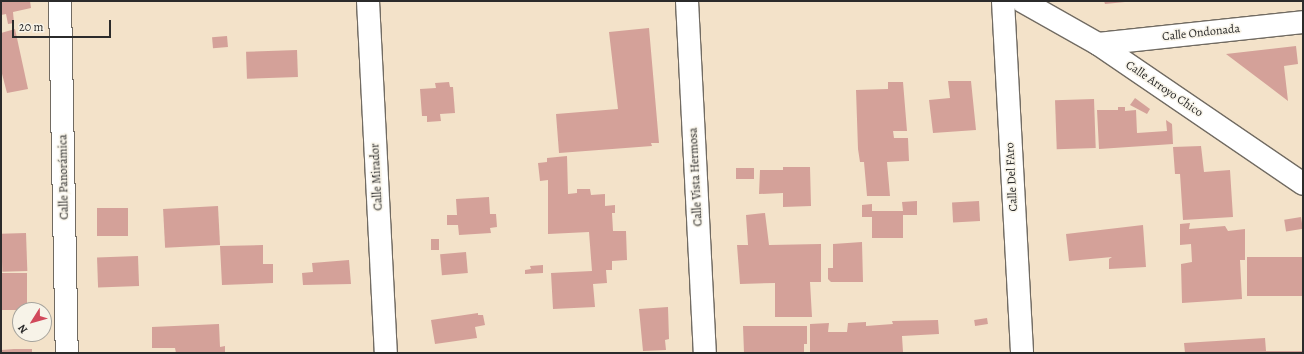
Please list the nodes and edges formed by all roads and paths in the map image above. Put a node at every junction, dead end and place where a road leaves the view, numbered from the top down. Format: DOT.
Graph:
graph roads {
  1 [pos="60,1"];
  2 [pos="368,1"];
  3 [pos="687,1"];
  4 [pos="1003,1"];
  5 [pos="1022,1"];
  6 [pos="1303,22"];
  7 [pos="1098,44"];
  8 [pos="1303,184"];
  9 [pos="68,353"];
  10 [pos="386,353"];
  11 [pos="705,353"];
  12 [pos="1022,353"];
  1 -- 9 [label="street, Calle Panorámica"];
  2 -- 10 [label="street, Calle Mirador"];
  3 -- 11 [label="street, Calle Vista Hermosa"];
  4 -- 12 [label="street, Calle Del FAro"];
  5 -- 7 [label="street, Calle Arroyo Chico"];
  6 -- 7 [label="street, Calle Ondonada"];
  7 -- 8 [label="street, Calle Arroyo Chico"];
}
